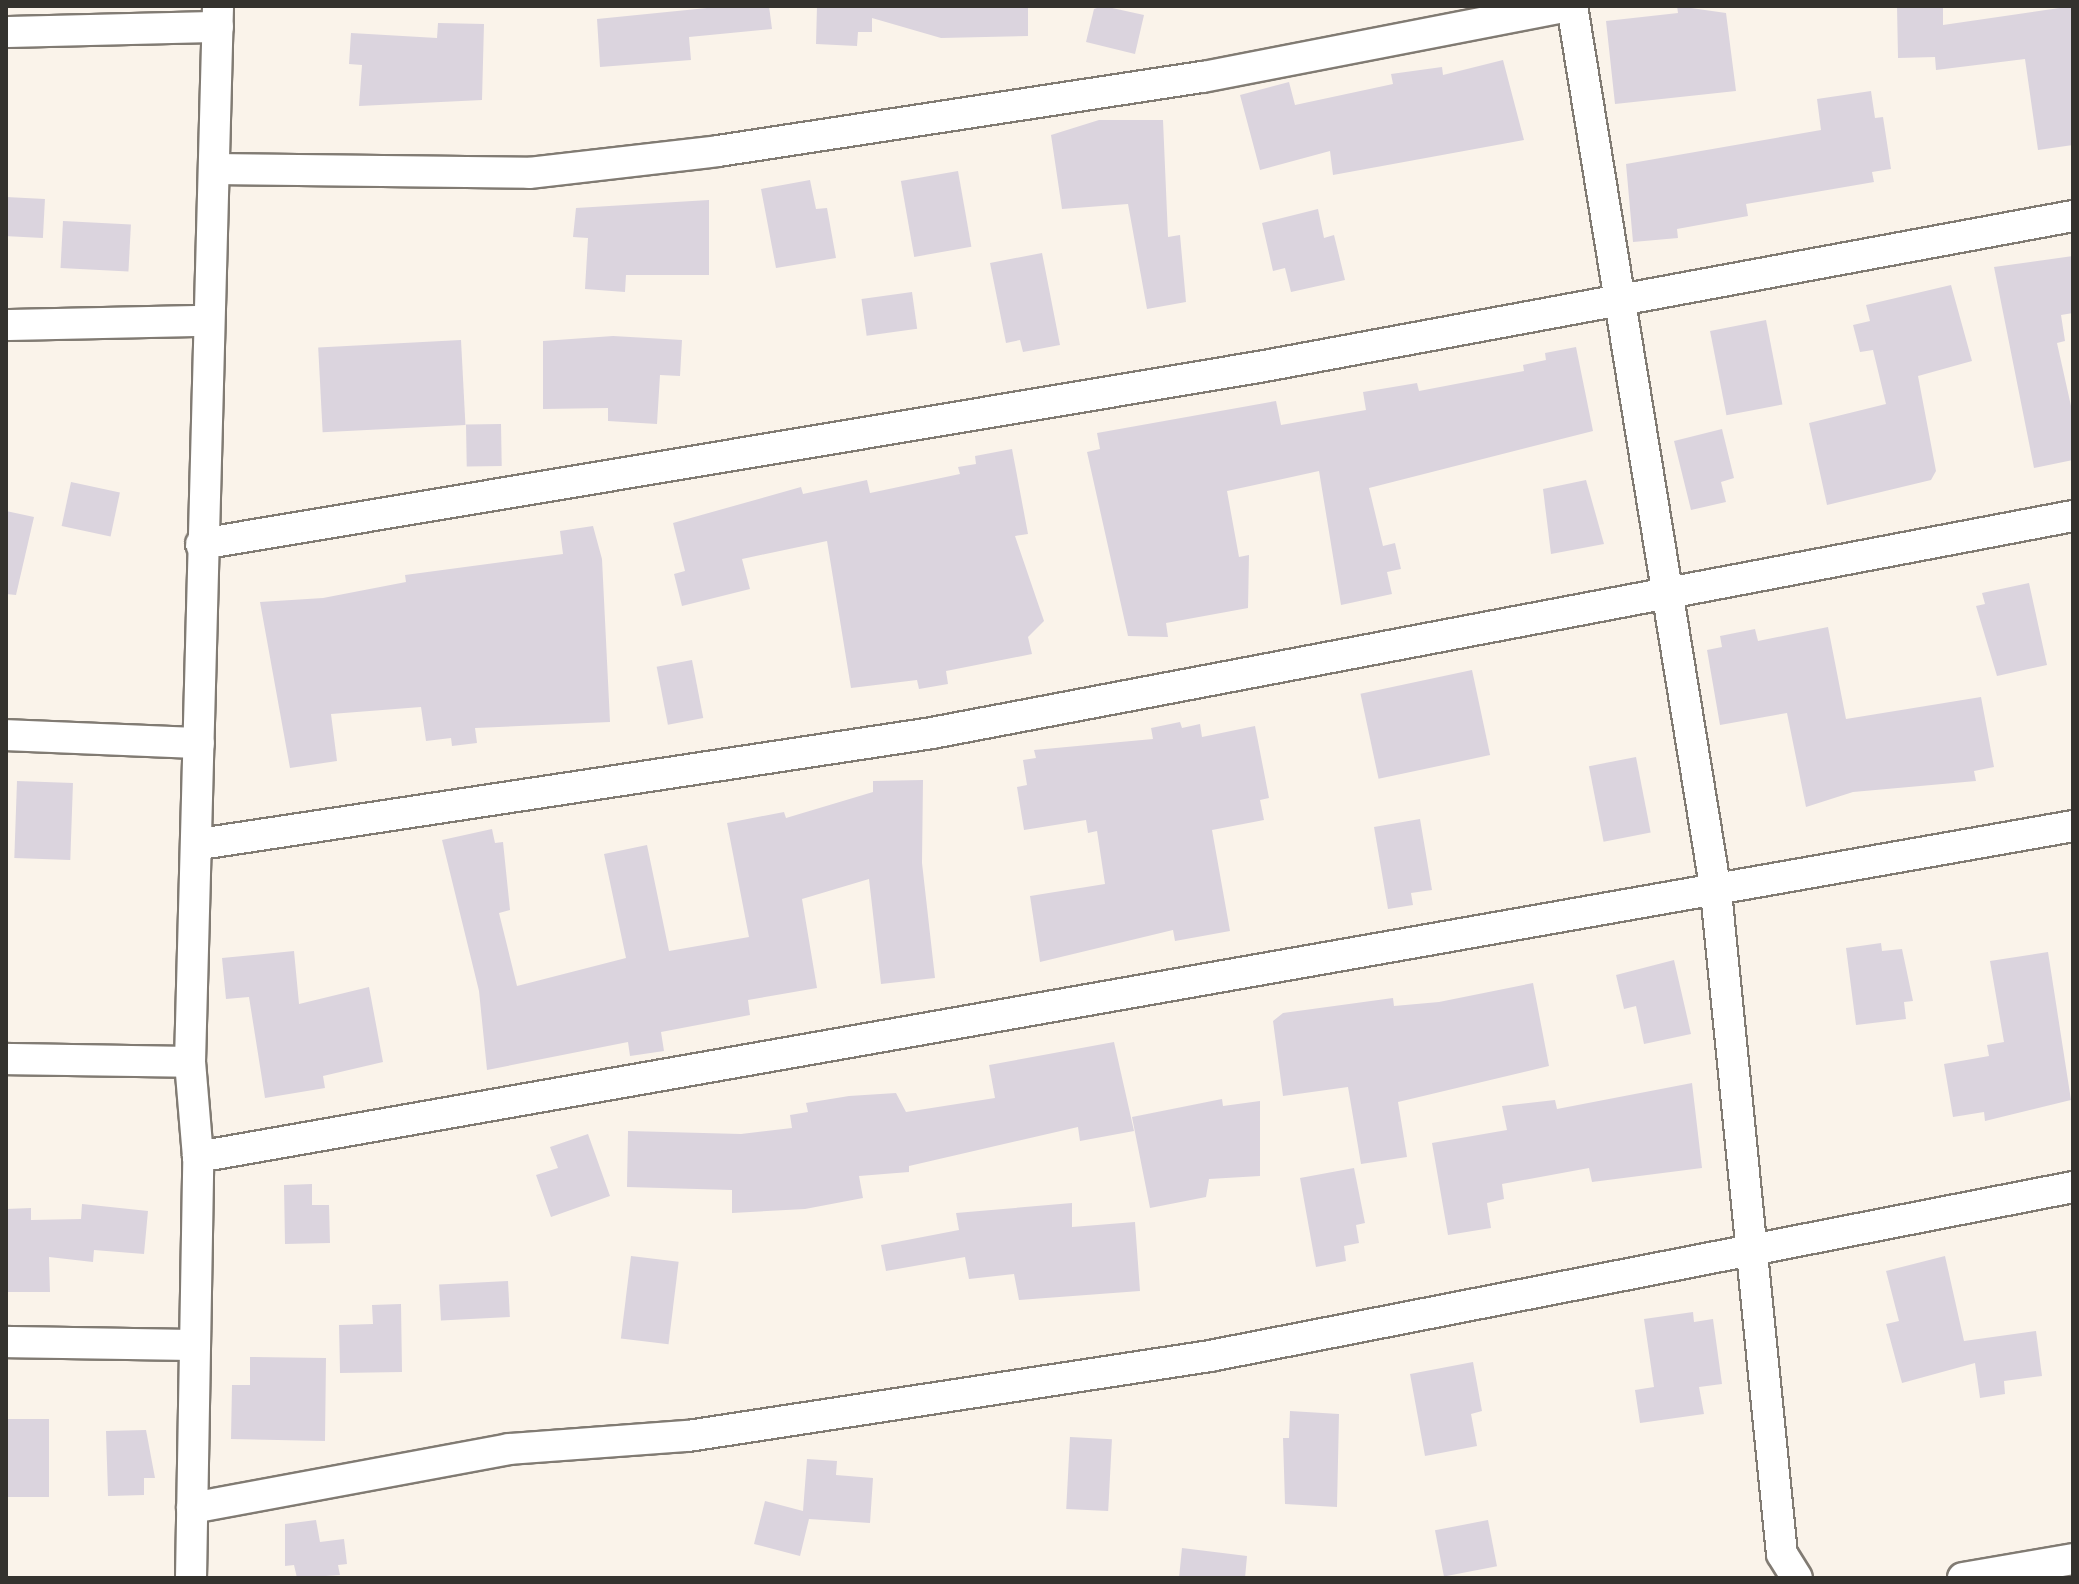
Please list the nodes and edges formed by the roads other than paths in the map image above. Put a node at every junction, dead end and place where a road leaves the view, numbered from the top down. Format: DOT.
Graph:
graph roads {
  1 [pos="1570,6"];
  2 [pos="218,17"];
  3 [pos="6,32"];
  4 [pos="214,169"];
  5 [pos="2073,216"];
  6 [pos="1618,295"];
  7 [pos="204,321"];
  8 [pos="6,325"];
  9 [pos="2073,516"];
  10 [pos="201,544"];
  11 [pos="1663,591"];
  12 [pos="6,735"];
  13 [pos="199,743"];
  14 [pos="2073,826"];
  15 [pos="200,844"];
  16 [pos="1716,892"];
  17 [pos="6,1059"];
  18 [pos="190,1062"];
  19 [pos="198,1157"];
  20 [pos="2073,1187"];
  21 [pos="1749,1248"];
  22 [pos="6,1342"];
  23 [pos="193,1345"];
  24 [pos="192,1508"];
  25 [pos="2073,1559"];
  26 [pos="191,1578"];
  27 [pos="1797,1578"];
  28 [pos="1963,1578"];
  1 -- 4 [label="street"];
  1 -- 6 [label="street"];
  2 -- 3 [label="street"];
  2 -- 4 [label="street"];
  4 -- 7 [label="street"];
  5 -- 6 [label="street"];
  6 -- 10 [label="street"];
  6 -- 11 [label="street"];
  7 -- 8 [label="street"];
  7 -- 10 [label="street"];
  9 -- 11 [label="street"];
  10 -- 13 [label="street"];
  11 -- 15 [label="street"];
  11 -- 16 [label="street"];
  12 -- 13 [label="street"];
  13 -- 15 [label="street"];
  14 -- 16 [label="street"];
  15 -- 18 [label="street"];
  16 -- 19 [label="street"];
  16 -- 21 [label="street"];
  17 -- 18 [label="street"];
  18 -- 19 [label="street"];
  19 -- 23 [label="street"];
  20 -- 21 [label="street"];
  21 -- 24 [label="street"];
  21 -- 27 [label="street"];
  22 -- 23 [label="street"];
  23 -- 24 [label="street"];
  24 -- 26 [label="street"];
  25 -- 28 [label="street"];
}
